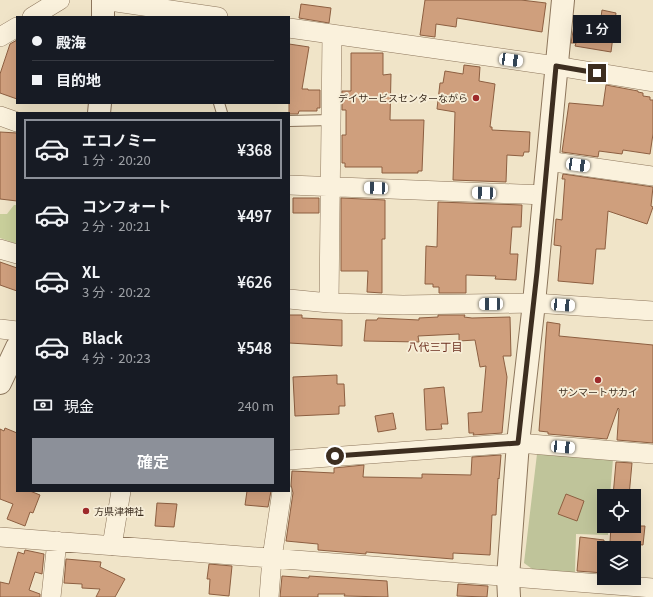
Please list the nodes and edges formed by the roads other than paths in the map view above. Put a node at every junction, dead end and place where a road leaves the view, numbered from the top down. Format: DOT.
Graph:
graph roads {
  1 [pos="60,0"];
  2 [pos="103,0"];
  3 [pos="563,0"];
  4 [pos="34,16"];
  5 [pos="103,16"];
  6 [pos="211,16"];
  7 [pos="16,28"];
  8 [pos="290,28"];
  9 [pos="332,34"];
  10 [pos="0,37"];
  11 [pos="556,66"];
  12 [pos="653,82"];
  13 [pos="0,116"];
  14 [pos="331,120"];
  15 [pos="290,121"];
  16 [pos="16,122"];
  17 [pos="547,160"];
  18 [pos="653,176"];
  19 [pos="290,185"];
  20 [pos="330,187"];
  21 [pos="545,195"];
  22 [pos="0,249"];
  23 [pos="16,254"];
  24 [pos="290,299"];
  25 [pos="329,303"];
  26 [pos="534,303"];
  27 [pos="653,311"];
  28 [pos="0,328"];
  29 [pos="16,331"];
  30 [pos="16,349"];
  31 [pos="0,383"];
  32 [pos="518,443"];
  33 [pos="653,454"];
  34 [pos="290,460"];
  35 [pos="121,492"];
  36 [pos="282,492"];
  37 [pos="0,537"];
  38 [pos="57,541"];
  39 [pos="112,546"];
  40 [pos="272,558"];
  41 [pos="508,587"];
  42 [pos="653,588"];
  43 [pos="51,597"];
  44 [pos="269,597"];
  1 -- 4 [label="street"];
  2 -- 5 [label="street"];
  2 -- 6 [label="street"];
  3 -- 11 [label="street"];
  7 -- 10 [label="street"];
  8 -- 9 [label="street"];
  9 -- 11 [label="street"];
  9 -- 14 [label="street"];
  11 -- 12 [label="street"];
  11 -- 17 [label="street"];
  13 -- 16 [label="street"];
  14 -- 15 [label="lane"];
  14 -- 20 [label="street"];
  17 -- 18 [label="street"];
  17 -- 21 [label="street"];
  19 -- 20 [label="street"];
  20 -- 21 [label="street"];
  20 -- 25 [label="street"];
  21 -- 26 [label="street"];
  22 -- 23 [label="street"];
  24 -- 25 [label="street"];
  25 -- 26 [label="street"];
  26 -- 27 [label="street"];
  26 -- 32 [label="street"];
  28 -- 29 [label="street"];
  30 -- 31 [label="street"];
  32 -- 33 [label="street"];
  32 -- 34 [label="street"];
  32 -- 41 [label="street"];
  35 -- 39 [label="street"];
  36 -- 40 [label="street"];
  37 -- 38 [label="street"];
  38 -- 39 [label="street"];
  38 -- 43 [label="street"];
  39 -- 40 [label="street"];
  40 -- 41 [label="street"];
  40 -- 44 [label="street"];
  41 -- 42 [label="street"];
}
